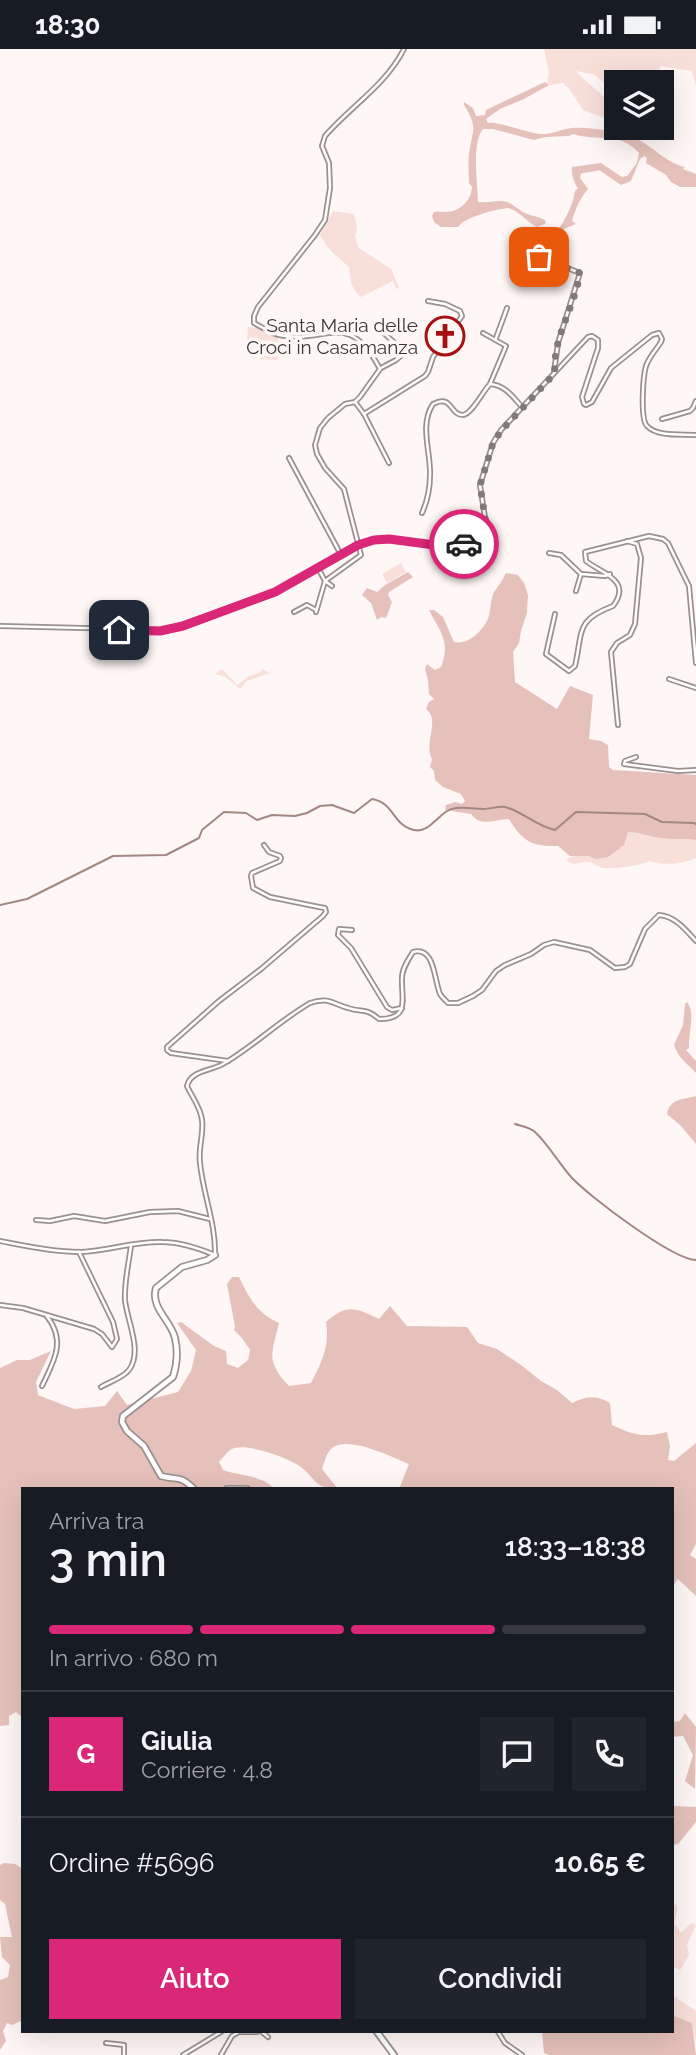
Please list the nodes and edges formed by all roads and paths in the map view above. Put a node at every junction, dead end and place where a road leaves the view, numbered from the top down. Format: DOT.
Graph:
graph roads {
  1 [pos="404,49"];
  2 [pos="539,257"];
  3 [pos="428,301"];
  4 [pos="507,308"];
  5 [pos="483,333"];
  6 [pos="385,334"];
  7 [pos="495,339"];
  8 [pos="380,369"];
  9 [pos="555,373"];
  10 [pos="490,384"];
  11 [pos="696,401"];
  12 [pos="355,402"];
  13 [pos="522,407"];
  14 [pos="364,414"];
  15 [pos="662,419"];
  16 [pos="696,435"];
  17 [pos="289,458"];
  18 [pos="389,463"];
  19 [pos="422,513"];
  20 [pos="627,541"];
  21 [pos="358,545"];
  22 [pos="549,553"];
  23 [pos="341,555"];
  24 [pos="318,568"];
  25 [pos="581,574"];
  26 [pos="610,574"];
  27 [pos="325,581"];
  28 [pos="332,586"];
  29 [pos="576,591"];
  30 [pos="124,609"];
  31 [pos="294,612"];
  32 [pos="555,614"];
  33 [pos="0,627"];
  34 [pos="119,630"];
  35 [pos="108,650"];
  36 [pos="696,663"];
  37 [pos="669,679"];
  38 [pos="696,688"];
  39 [pos="618,725"];
  40 [pos="636,757"];
  41 [pos="696,770"];
  42 [pos="264,845"];
  43 [pos="352,930"];
  44 [pos="696,941"];
  45 [pos="402,1008"];
  46 [pos="228,1061"];
  47 [pos="210,1219"];
  48 [pos="36,1220"];
  49 [pos="0,1241"];
  50 [pos="131,1245"];
  51 [pos="79,1252"];
  52 [pos="215,1255"];
  53 [pos="0,1305"];
  54 [pos="46,1315"];
  55 [pos="42,1386"];
  56 [pos="100,1387"];
  57 [pos="192,1487"];
  58 [pos="219,2033"];
  59 [pos="238,2033"];
  60 [pos="261,2033"];
  61 [pos="378,2033"];
  62 [pos="499,2033"];
  63 [pos="268,2037"];
  64 [pos="106,2043"];
  65 [pos="124,2055"];
  66 [pos="183,2055"];
  67 [pos="221,2055"];
  68 [pos="394,2055"];
  69 [pos="523,2055"];
  1 -- 8 [label="street"];
  2 -- 9 [label="street"];
  3 -- 14 [label="street"];
  4 -- 7 [label="street"];
  5 -- 7 [label="street"];
  6 -- 8 [label="street"];
  7 -- 10 [label="street"];
  8 -- 12 [label="street"];
  9 -- 13 [label="street"];
  9 -- 16 [label="street"];
  10 -- 13 [label="street"];
  10 -- 19 [label="street"];
  11 -- 15 [label="street"];
  12 -- 14 [label="street"];
  12 -- 21 [label="street"];
  13 -- 21 [label="street"];
  14 -- 18 [label="street"];
  17 -- 23 [label="street"];
  20 -- 26 [label="street"];
  20 -- 36 [label="street"];
  20 -- 39 [label="street"];
  21 -- 23 [label="street"];
  21 -- 27 [label="street"];
  22 -- 25 [label="street"];
  23 -- 24 [label="street"];
  24 -- 27 [label="street"];
  24 -- 34 [label="street"];
  25 -- 26 [label="street"];
  25 -- 29 [label="street"];
  26 -- 32 [label="street"];
  27 -- 28 [label="street"];
  27 -- 31 [label="street"];
  30 -- 34 [label="street"];
  33 -- 34 [label="street"];
  34 -- 35 [label="street"];
  37 -- 38 [label="street"];
  40 -- 41 [label="street"];
  42 -- 46 [label="street"];
  43 -- 45 [label="street"];
  44 -- 45 [label="street"];
  45 -- 46 [label="street"];
  46 -- 47 [label="street"];
  47 -- 48 [label="street"];
  47 -- 52 [label="street"];
  49 -- 51 [label="street"];
  50 -- 51 [label="street"];
  50 -- 52 [label="street"];
  50 -- 56 [label="street"];
  51 -- 54 [label="street"];
  52 -- 57 [label="street"];
  53 -- 54 [label="street"];
  54 -- 55 [label="street"];
  58 -- 66 [label="street"];
  59 -- 67 [label="street"];
  60 -- 63 [label="street"];
  61 -- 68 [label="street"];
  62 -- 69 [label="street"];
  64 -- 65 [label="street"];
}
